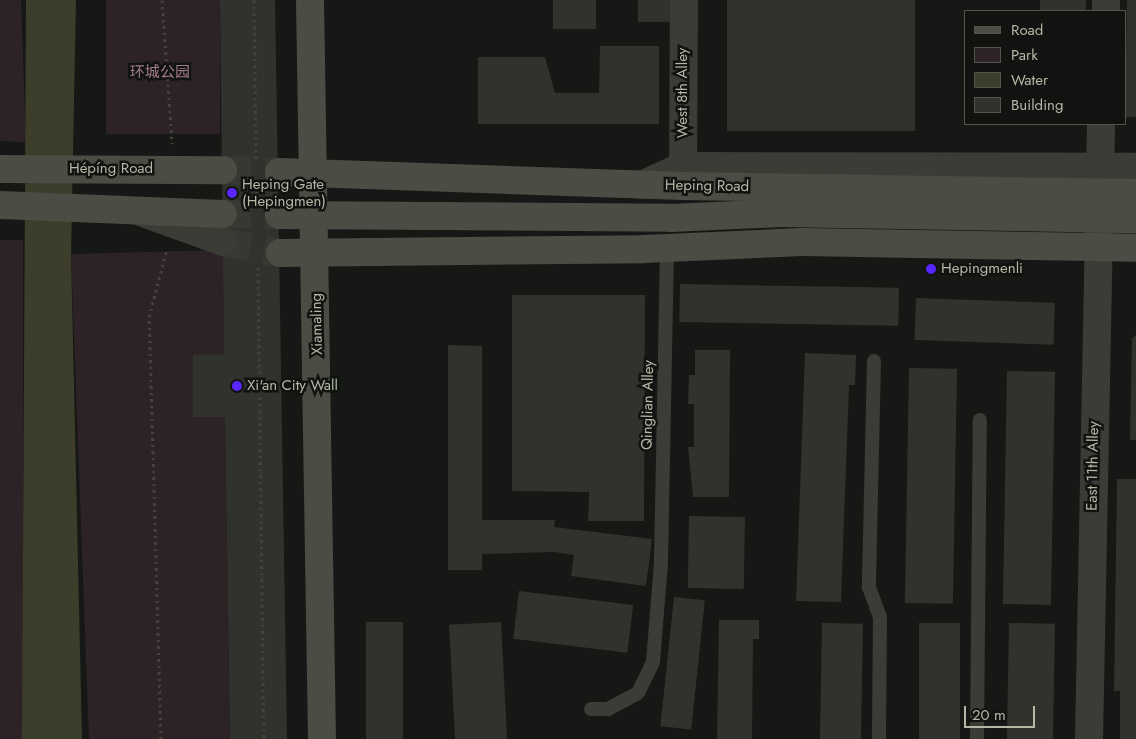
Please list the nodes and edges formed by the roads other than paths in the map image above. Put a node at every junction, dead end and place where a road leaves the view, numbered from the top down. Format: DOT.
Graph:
graph roads {
  1 [pos="310,0"];
  2 [pos="684,0"];
  3 [pos="1101,125"];
  4 [pos="1136,167"];
  5 [pos="0,169"];
  6 [pos="223,170"];
  7 [pos="314,173"];
  8 [pos="264,174"];
  9 [pos="683,176"];
  10 [pos="1098,192"];
  11 [pos="1136,193"];
  12 [pos="0,205"];
  13 [pos="125,207"];
  14 [pos="268,212"];
  15 [pos="223,214"];
  16 [pos="315,215"];
  17 [pos="1136,219"];
  18 [pos="223,242"];
  19 [pos="1097,247"];
  20 [pos="667,248"];
  21 [pos="1136,248"];
  22 [pos="316,252"];
  23 [pos="269,256"];
  24 [pos="874,361"];
  25 [pos="980,420"];
  26 [pos="590,709"];
  27 [pos="322,739"];
  28 [pos="879,739"];
  29 [pos="977,739"];
  30 [pos="1089,739"];
  1 -- 7 [label="main road, Xiamaling"];
  2 -- 9 [label="street, West 8th Alley"];
  3 -- 10 [label="street, East 11th Alley"];
  4 -- 10 [label="street"];
  5 -- 6 [label="main road, Hépíng Road"];
  7 -- 8 [label="main road, Heping Road"];
  7 -- 9 [label="main road, Heping Road"];
  7 -- 16 [label="main road, Xiamaling"];
  9 -- 10 [label="main road, Heping Road"];
  10 -- 11 [label="main road, Heping Road"];
  10 -- 16 [label="main road, Heping Road"];
  10 -- 17 [label="main road, Heping Road"];
  10 -- 19 [label="street, East 11th Alley"];
  12 -- 13 [label="main road"];
  13 -- 15 [label="main road"];
  13 -- 18 [label="street"];
  14 -- 16 [label="main road, Heping Road"];
  16 -- 22 [label="main road, Xiamaling"];
  19 -- 20 [label="main road"];
  19 -- 21 [label="main road"];
  19 -- 30 [label="street, East 11th Alley"];
  20 -- 22 [label="main road"];
  20 -- 26 [label="lane, Qinglian Alley"];
  22 -- 23 [label="main road"];
  22 -- 27 [label="main road, Xiamaling"];
  24 -- 28 [label="lane"];
  25 -- 29 [label="lane"];
}
